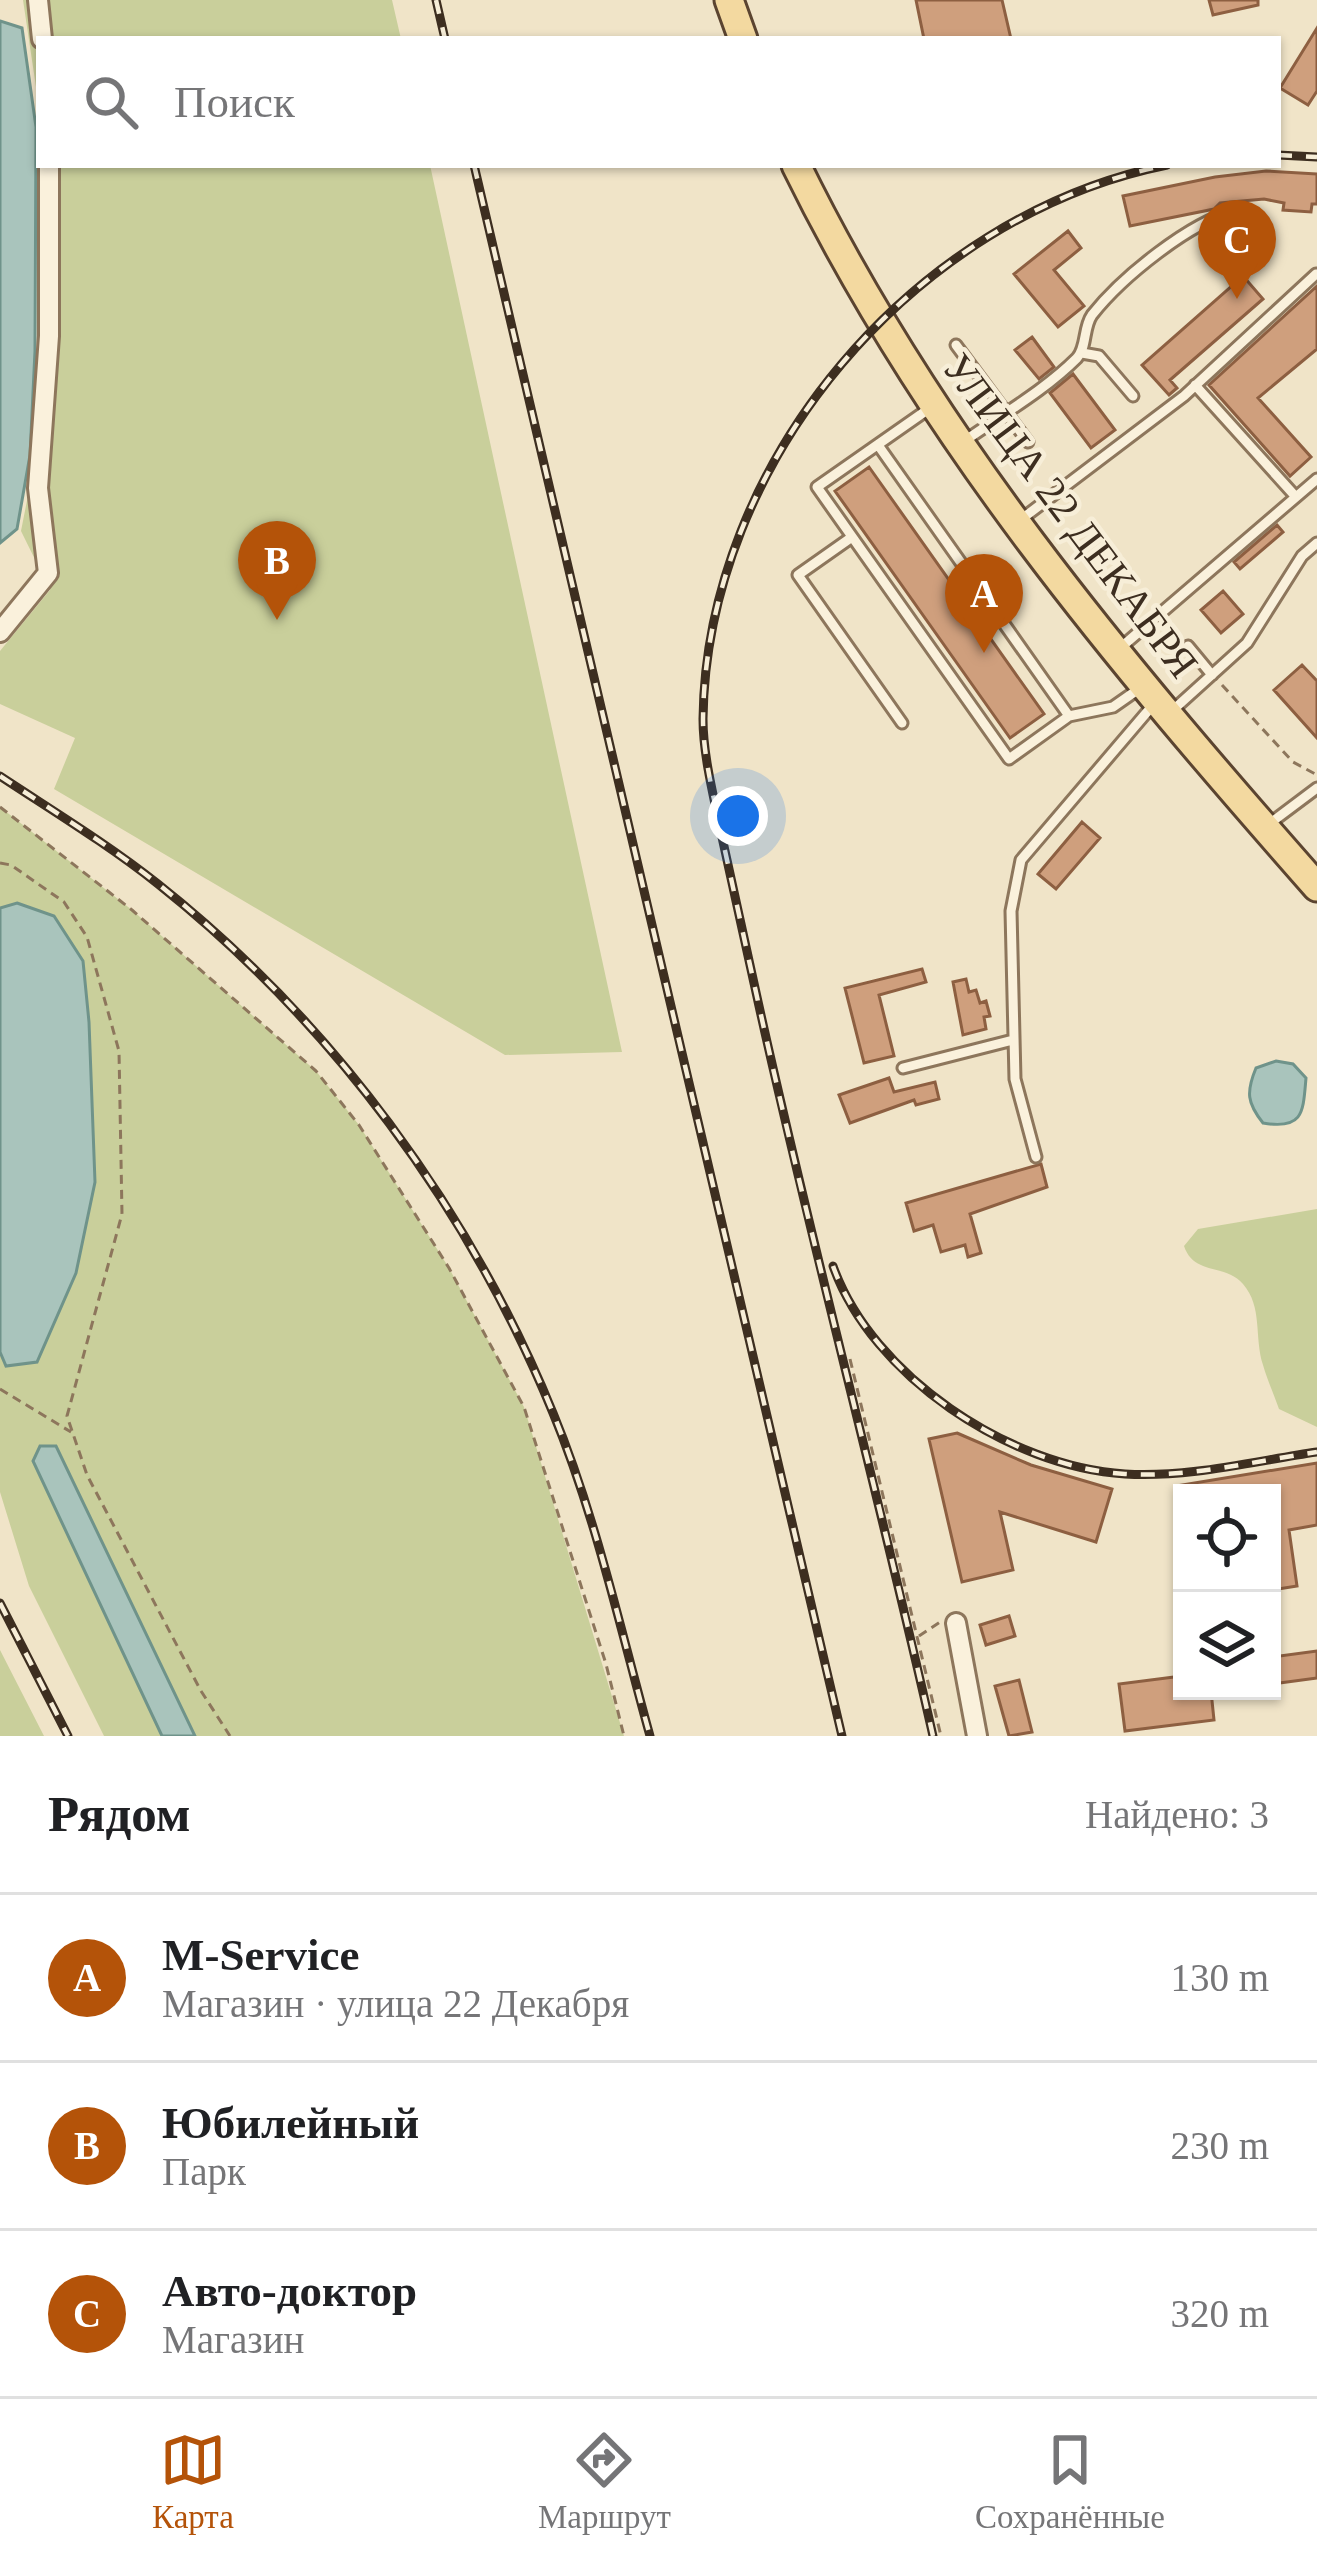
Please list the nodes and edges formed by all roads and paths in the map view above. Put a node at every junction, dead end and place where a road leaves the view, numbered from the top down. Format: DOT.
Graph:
graph roads {
  1 [pos="38,0"];
  2 [pos="729,0"];
  3 [pos="42,36"];
  4 [pos="742,36"];
  5 [pos="49,168"];
  6 [pos="798,168"];
  7 [pos="1235,211"];
  8 [pos="1316,274"];
  9 [pos="956,345"];
  10 [pos="1082,353"];
  11 [pos="1196,385"];
  12 [pos="1133,396"];
  13 [pos="931,406"];
  14 [pos="1006,412"];
  15 [pos="1028,442"];
  16 [pos="878,445"];
  17 [pos="959,445"];
  18 [pos="1317,479"];
  19 [pos="1296,497"];
  20 [pos="1015,524"];
  21 [pos="852,537"];
  22 [pos="1317,543"];
  23 [pos="0,632"];
  24 [pos="1188,646"];
  25 [pos="1114,652"];
  26 [pos="1212,675"];
  27 [pos="1156,701"];
  28 [pos="1069,716"];
  29 [pos="902,723"];
  30 [pos="1317,775"];
  31 [pos="1317,788"];
  32 [pos="0,807"];
  33 [pos="1264,827"];
  34 [pos="0,862"];
  35 [pos="1317,887"];
  36 [pos="1013,1040"];
  37 [pos="903,1068"];
  38 [pos="1036,1157"];
  39 [pos="850,1359"];
  40 [pos="0,1389"];
  41 [pos="73,1433"];
  42 [pos="956,1623"];
  43 [pos="917,1636"];
  44 [pos="230,1736"];
  45 [pos="624,1736"];
  46 [pos="941,1736"];
  47 [pos="977,1736"];
  1 -- 3 [label="street"];
  2 -- 4 [label="main road"];
  5 -- 23 [label="street"];
  6 -- 13 [label="main road, УЛИЦА 22 ДЕКАБРЯ"];
  7 -- 10 [label="lane"];
  8 -- 11 [label="lane"];
  9 -- 14 [label="lane"];
  10 -- 12 [label="lane"];
  10 -- 14 [label="lane"];
  11 -- 19 [label="lane"];
  11 -- 20 [label="lane"];
  13 -- 16 [label="lane"];
  13 -- 17 [label="main road, УЛИЦА 22 ДЕКАБРЯ"];
  14 -- 15 [label="lane"];
  14 -- 17 [label="lane"];
  16 -- 21 [label="lane"];
  16 -- 28 [label="lane"];
  17 -- 20 [label="main road, УЛИЦА 22 ДЕКАБРЯ"];
  18 -- 19 [label="lane"];
  19 -- 25 [label="lane"];
  20 -- 25 [label="main road, УЛИЦА 22 ДЕКАБРЯ"];
  21 -- 28 [label="lane"];
  21 -- 29 [label="lane"];
  22 -- 26 [label="lane"];
  24 -- 26 [label="lane"];
  25 -- 27 [label="main road, УЛИЦА 22 ДЕКАБРЯ"];
  26 -- 27 [label="lane"];
  26 -- 30 [label="path"];
  27 -- 28 [label="lane"];
  27 -- 33 [label="main road, УЛИЦА 22 ДЕКАБРЯ"];
  27 -- 36 [label="lane"];
  31 -- 33 [label="lane"];
  32 -- 45 [label="path"];
  33 -- 35 [label="main road, УЛИЦА 22 ДЕКАБРЯ"];
  34 -- 41 [label="path"];
  36 -- 37 [label="lane"];
  36 -- 38 [label="lane"];
  39 -- 43 [label="path"];
  40 -- 41 [label="path"];
  41 -- 44 [label="path"];
  42 -- 43 [label="path"];
  42 -- 47 [label="street"];
  43 -- 46 [label="path"];
}
